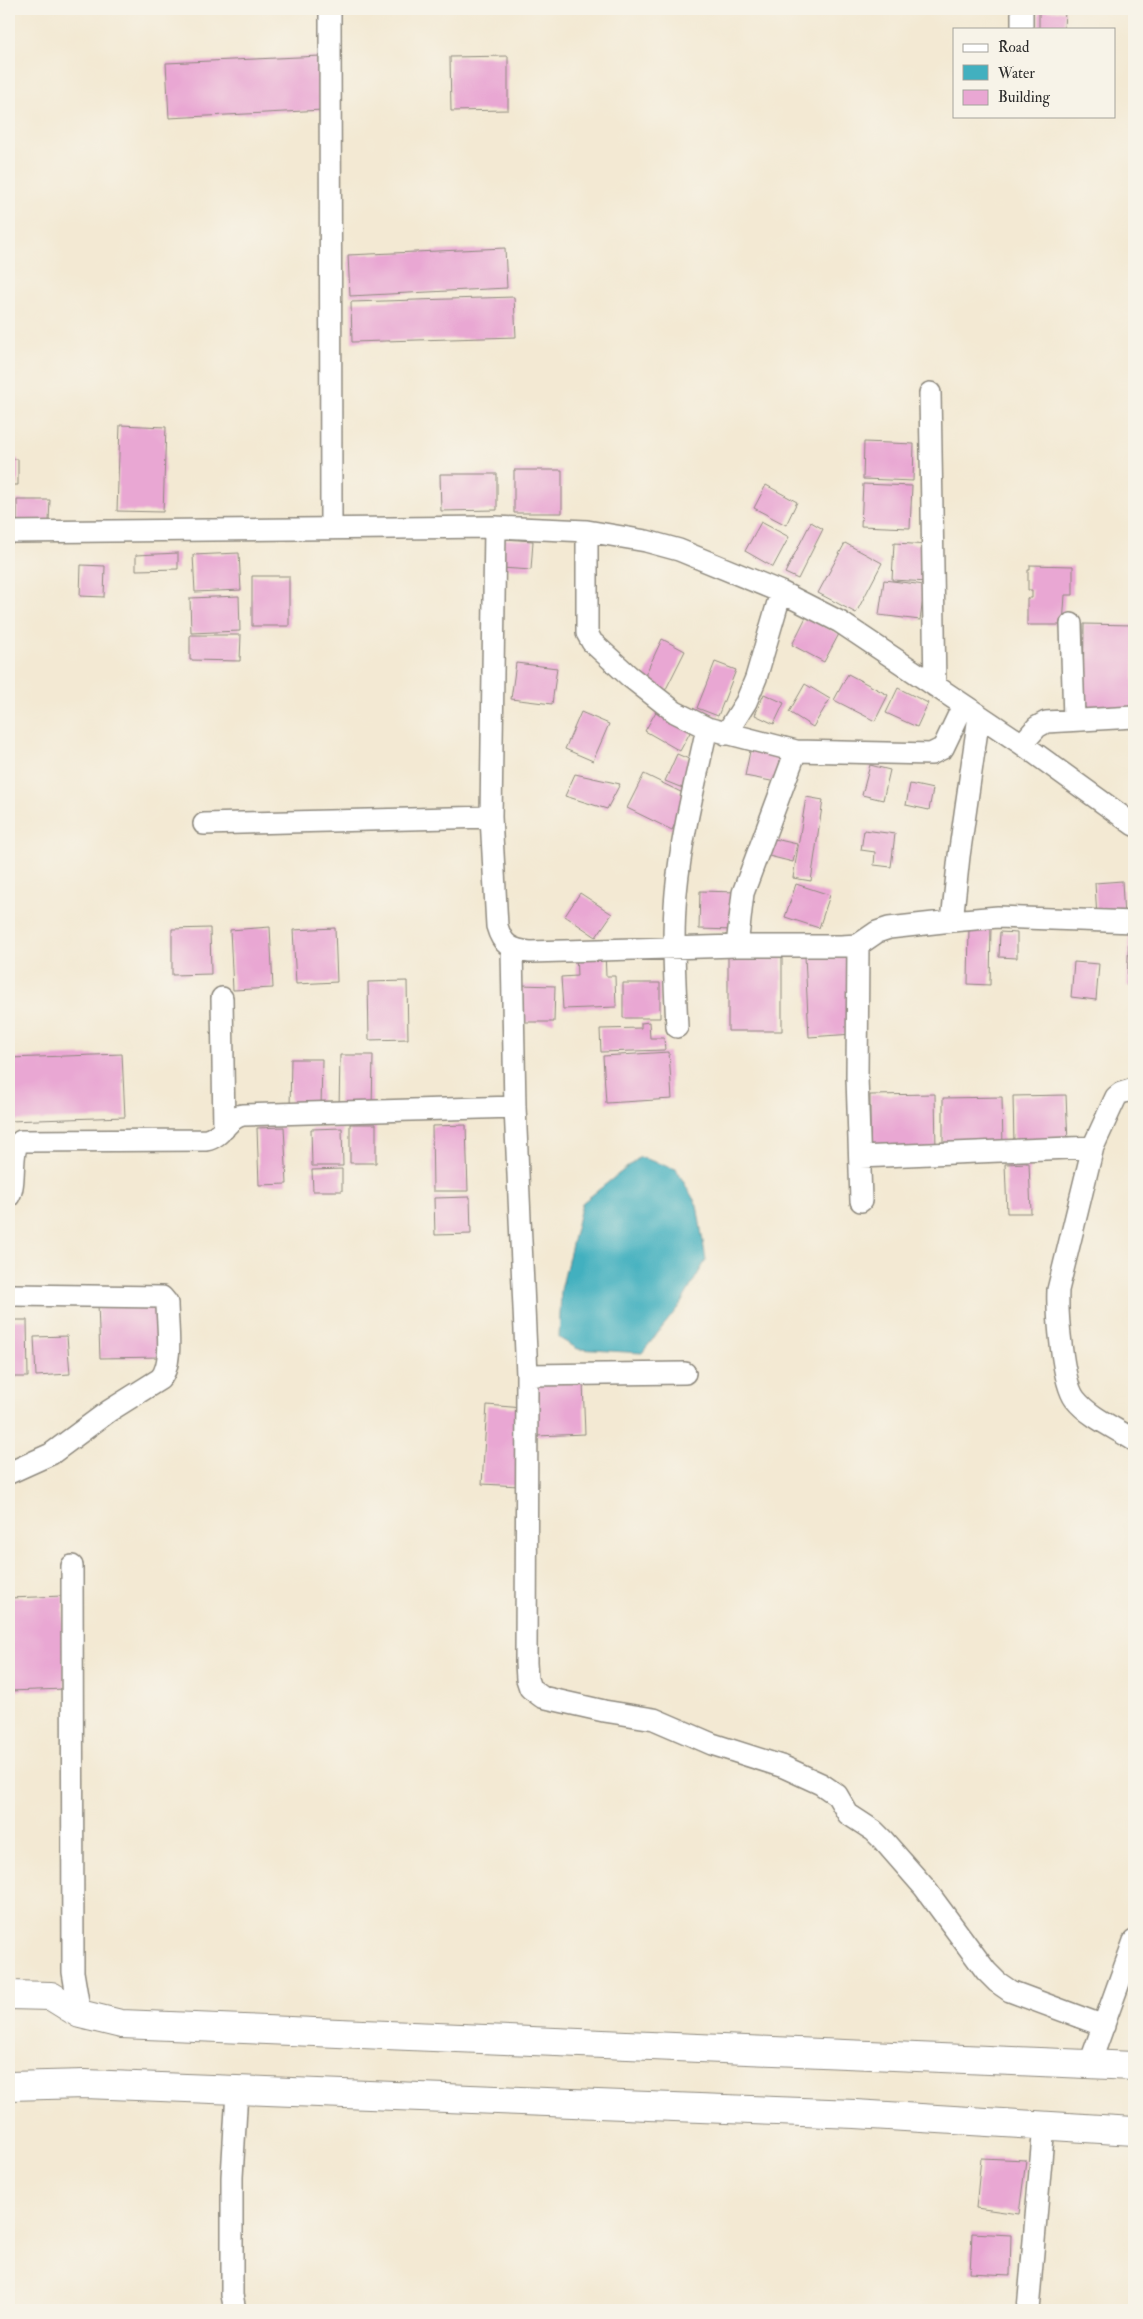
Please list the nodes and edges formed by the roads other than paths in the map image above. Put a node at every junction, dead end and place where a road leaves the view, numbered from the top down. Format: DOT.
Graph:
graph roads {
  1 [pos="330,9"];
  2 [pos="1022,9"];
  3 [pos="1022,28"];
  4 [pos="930,393"];
  5 [pos="332,527"];
  6 [pos="495,527"];
  7 [pos="587,531"];
  8 [pos="9,532"];
  9 [pos="781,592"];
  10 [pos="1072,624"];
  11 [pos="935,686"];
  12 [pos="971,711"];
  13 [pos="1134,717"];
  14 [pos="1074,719"];
  15 [pos="717,731"];
  16 [pos="1022,744"];
  17 [pos="796,751"];
  18 [pos="490,817"];
  19 [pos="204,824"];
  20 [pos="1134,825"];
  21 [pos="952,921"];
  22 [pos="1134,922"];
  23 [pos="858,944"];
  24 [pos="737,946"];
  25 [pos="674,947"];
  26 [pos="512,949"];
  27 [pos="222,998"];
  28 [pos="677,1027"];
  29 [pos="1134,1089"];
  30 [pos="515,1107"];
  31 [pos="224,1129"];
  32 [pos="1094,1148"];
  33 [pos="860,1157"];
  34 [pos="9,1196"];
  35 [pos="861,1201"];
  36 [pos="13,1295"];
  37 [pos="686,1374"];
  38 [pos="527,1375"];
  39 [pos="1134,1440"];
  40 [pos="9,1473"];
  41 [pos="72,1566"];
  42 [pos="1134,1941"];
  43 [pos="9,1995"];
  44 [pos="80,2014"];
  45 [pos="1104,2026"];
  46 [pos="1090,2063"];
  47 [pos="1134,2066"];
  48 [pos="9,2086"];
  49 [pos="237,2091"];
  50 [pos="1044,2125"];
  51 [pos="1134,2130"];
  52 [pos="235,2310"];
  53 [pos="1028,2310"];
  1 -- 5 [label="street"];
  2 -- 3 [label="street"];
  4 -- 11 [label="street"];
  5 -- 6 [label="street"];
  5 -- 8 [label="street"];
  6 -- 7 [label="street"];
  6 -- 18 [label="street"];
  7 -- 9 [label="street"];
  7 -- 15 [label="street"];
  9 -- 11 [label="street"];
  9 -- 15 [label="street"];
  10 -- 14 [label="street"];
  11 -- 12 [label="street"];
  12 -- 16 [label="street"];
  12 -- 17 [label="street"];
  12 -- 21 [label="street"];
  13 -- 14 [label="street"];
  14 -- 16 [label="street"];
  15 -- 17 [label="street"];
  15 -- 25 [label="street"];
  16 -- 20 [label="street"];
  17 -- 24 [label="street"];
  18 -- 19 [label="street"];
  18 -- 26 [label="street"];
  21 -- 22 [label="street"];
  21 -- 23 [label="street"];
  23 -- 24 [label="street"];
  23 -- 33 [label="street"];
  24 -- 25 [label="street"];
  25 -- 26 [label="street"];
  25 -- 28 [label="street"];
  26 -- 30 [label="street"];
  27 -- 31 [label="street"];
  29 -- 32 [label="street"];
  30 -- 31 [label="street"];
  30 -- 38 [label="street"];
  31 -- 34 [label="street"];
  32 -- 33 [label="street"];
  32 -- 39 [label="street"];
  33 -- 35 [label="street"];
  36 -- 40 [label="street"];
  37 -- 38 [label="street"];
  38 -- 45 [label="street"];
  41 -- 44 [label="street"];
  42 -- 45 [label="street"];
  43 -- 44 [label="street"];
  44 -- 46 [label="street"];
  45 -- 46 [label="street"];
  46 -- 47 [label="street"];
  48 -- 49 [label="street"];
  49 -- 50 [label="street"];
  49 -- 52 [label="street"];
  50 -- 51 [label="street"];
  50 -- 53 [label="street"];
}
